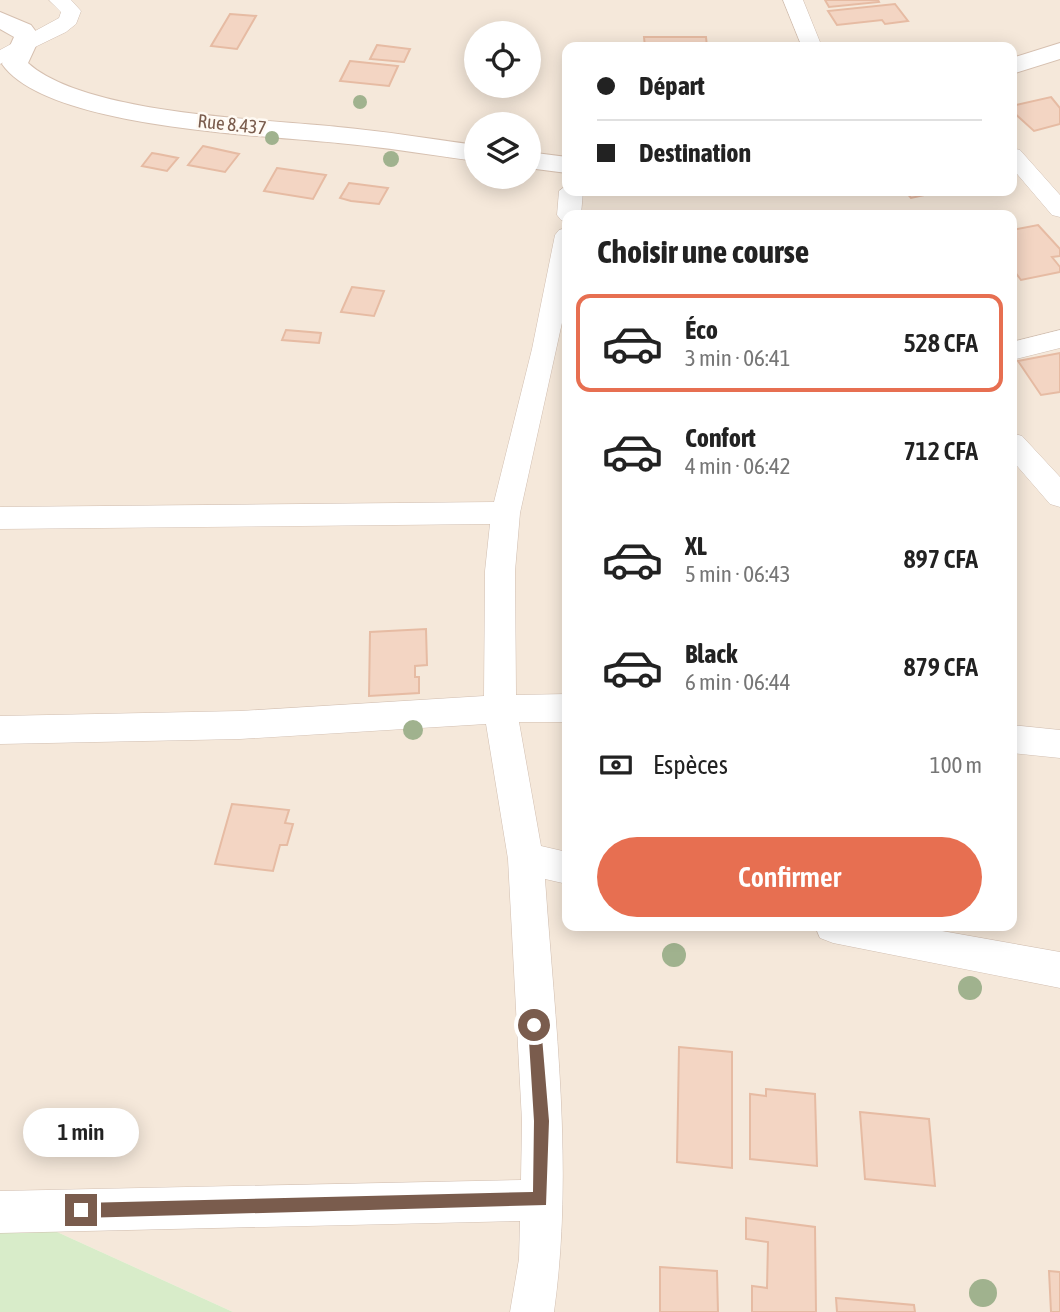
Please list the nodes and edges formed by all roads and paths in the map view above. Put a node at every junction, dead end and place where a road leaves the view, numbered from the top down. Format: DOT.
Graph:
graph roads {
  1 [pos="59,0"];
  2 [pos="793,0"];
  3 [pos="0,19"];
  4 [pos="810,42"];
  5 [pos="7,51"];
  6 [pos="1060,51"];
  7 [pos="1017,64"];
  8 [pos="464,151"];
  9 [pos="1017,161"];
  10 [pos="541,162"];
  11 [pos="562,164"];
  12 [pos="1060,210"];
  13 [pos="562,261"];
  14 [pos="1060,339"];
  15 [pos="1017,350"];
  16 [pos="1017,449"];
  17 [pos="1060,496"];
  18 [pos="506,513"];
  19 [pos="0,518"];
  20 [pos="562,708"];
  21 [pos="500,709"];
  22 [pos="0,730"];
  23 [pos="1017,740"];
  24 [pos="1060,744"];
  25 [pos="526,859"];
  26 [pos="562,867"];
  27 [pos="857,931"];
  28 [pos="1060,970"];
  29 [pos="541,1200"];
  30 [pos="0,1212"];
  31 [pos="532,1312"];
  1 -- 5 [label="street"];
  2 -- 4 [label="street"];
  3 -- 5 [label="main road, Rue 8.437"];
  5 -- 8 [label="main road, Rue 8.437"];
  6 -- 7 [label="main road"];
  9 -- 12 [label="street"];
  10 -- 11 [label="main road"];
  13 -- 18 [label="street"];
  14 -- 15 [label="street"];
  16 -- 17 [label="street"];
  18 -- 19 [label="street"];
  18 -- 21 [label="street"];
  20 -- 21 [label="street"];
  21 -- 22 [label="street"];
  21 -- 25 [label="street"];
  23 -- 24 [label="street"];
  25 -- 26 [label="street"];
  25 -- 29 [label="street"];
  27 -- 28 [label="street"];
  29 -- 30 [label="street"];
  29 -- 31 [label="street"];
}
